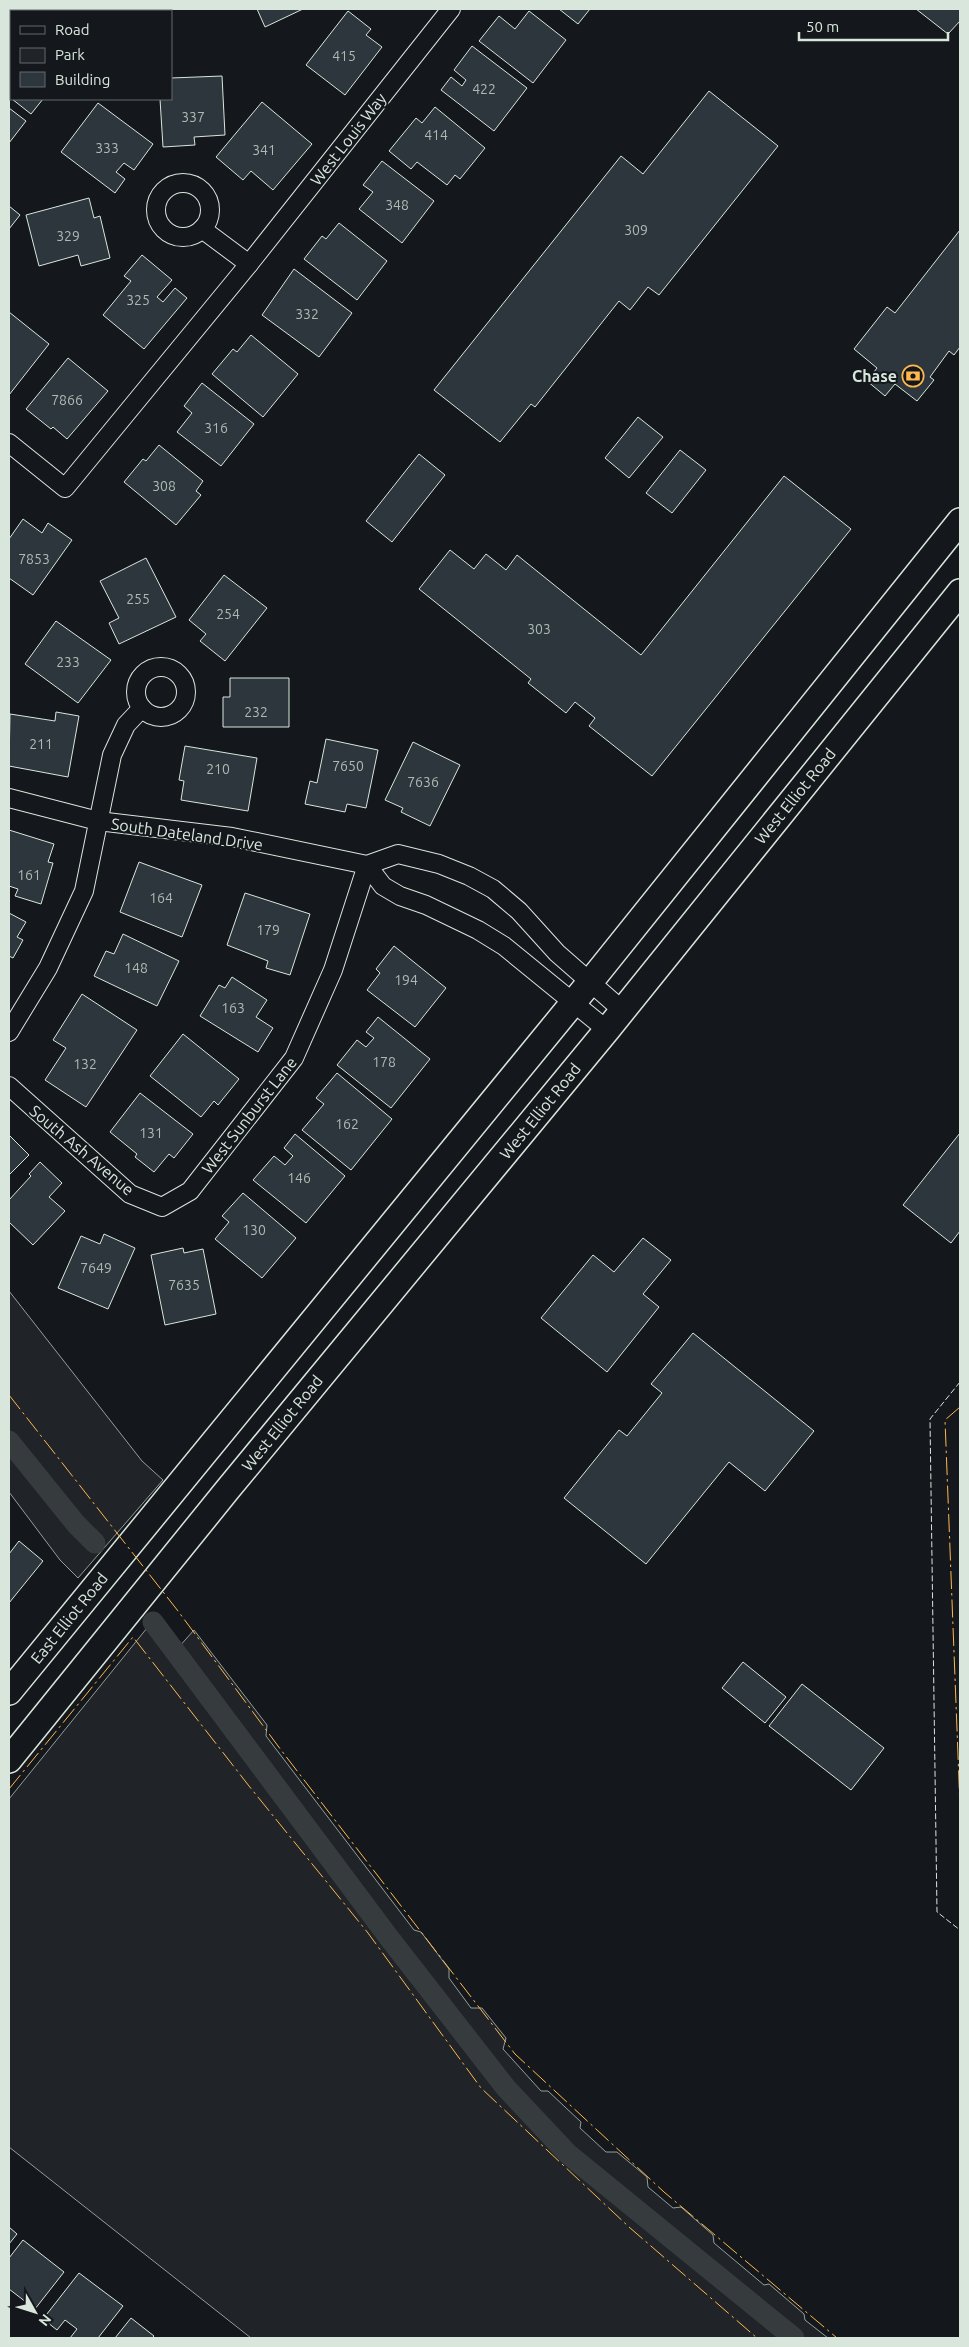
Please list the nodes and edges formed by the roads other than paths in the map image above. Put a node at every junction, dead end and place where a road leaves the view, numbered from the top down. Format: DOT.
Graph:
graph roads {
  1 [pos="447,10"];
  2 [pos="202,228"];
  3 [pos="249,264"];
  4 [pos="9,443"];
  5 [pos="960,521"];
  6 [pos="960,592"];
  7 [pos="142,708"];
  8 [pos="9,798"];
  9 [pos="98,821"];
  10 [pos="367,865"];
  11 [pos="591,981"];
  12 [pos="574,1001"];
  13 [pos="622,1010"];
  14 [pos="607,1030"];
  15 [pos="9,1032"];
  16 [pos="9,1086"];
  17 [pos="162,1207"];
  18 [pos="9,1692"];
  19 [pos="9,1760"];
  1 -- 3 [label="street, West Louis Way"];
  2 -- 3 [label="street"];
  3 -- 4 [label="street, West Louis Way"];
  5 -- 11 [label="main road"];
  6 -- 13 [label="main road, West Elliot Road"];
  7 -- 9 [label="street"];
  8 -- 9 [label="street, South Dateland Drive"];
  9 -- 10 [label="street, South Dateland Drive"];
  9 -- 15 [label="street"];
  10 -- 11 [label="street"];
  10 -- 12 [label="street"];
  10 -- 17 [label="street, West Sunburst Lane"];
  11 -- 12 [label="main road"];
  11 -- 13 [label="street"];
  12 -- 14 [label="street"];
  12 -- 18 [label="main road, East Elliot Road"];
  13 -- 14 [label="main road, West Elliot Road"];
  14 -- 19 [label="main road, West Elliot Road"];
  16 -- 17 [label="street, South Ash Avenue"];
}
